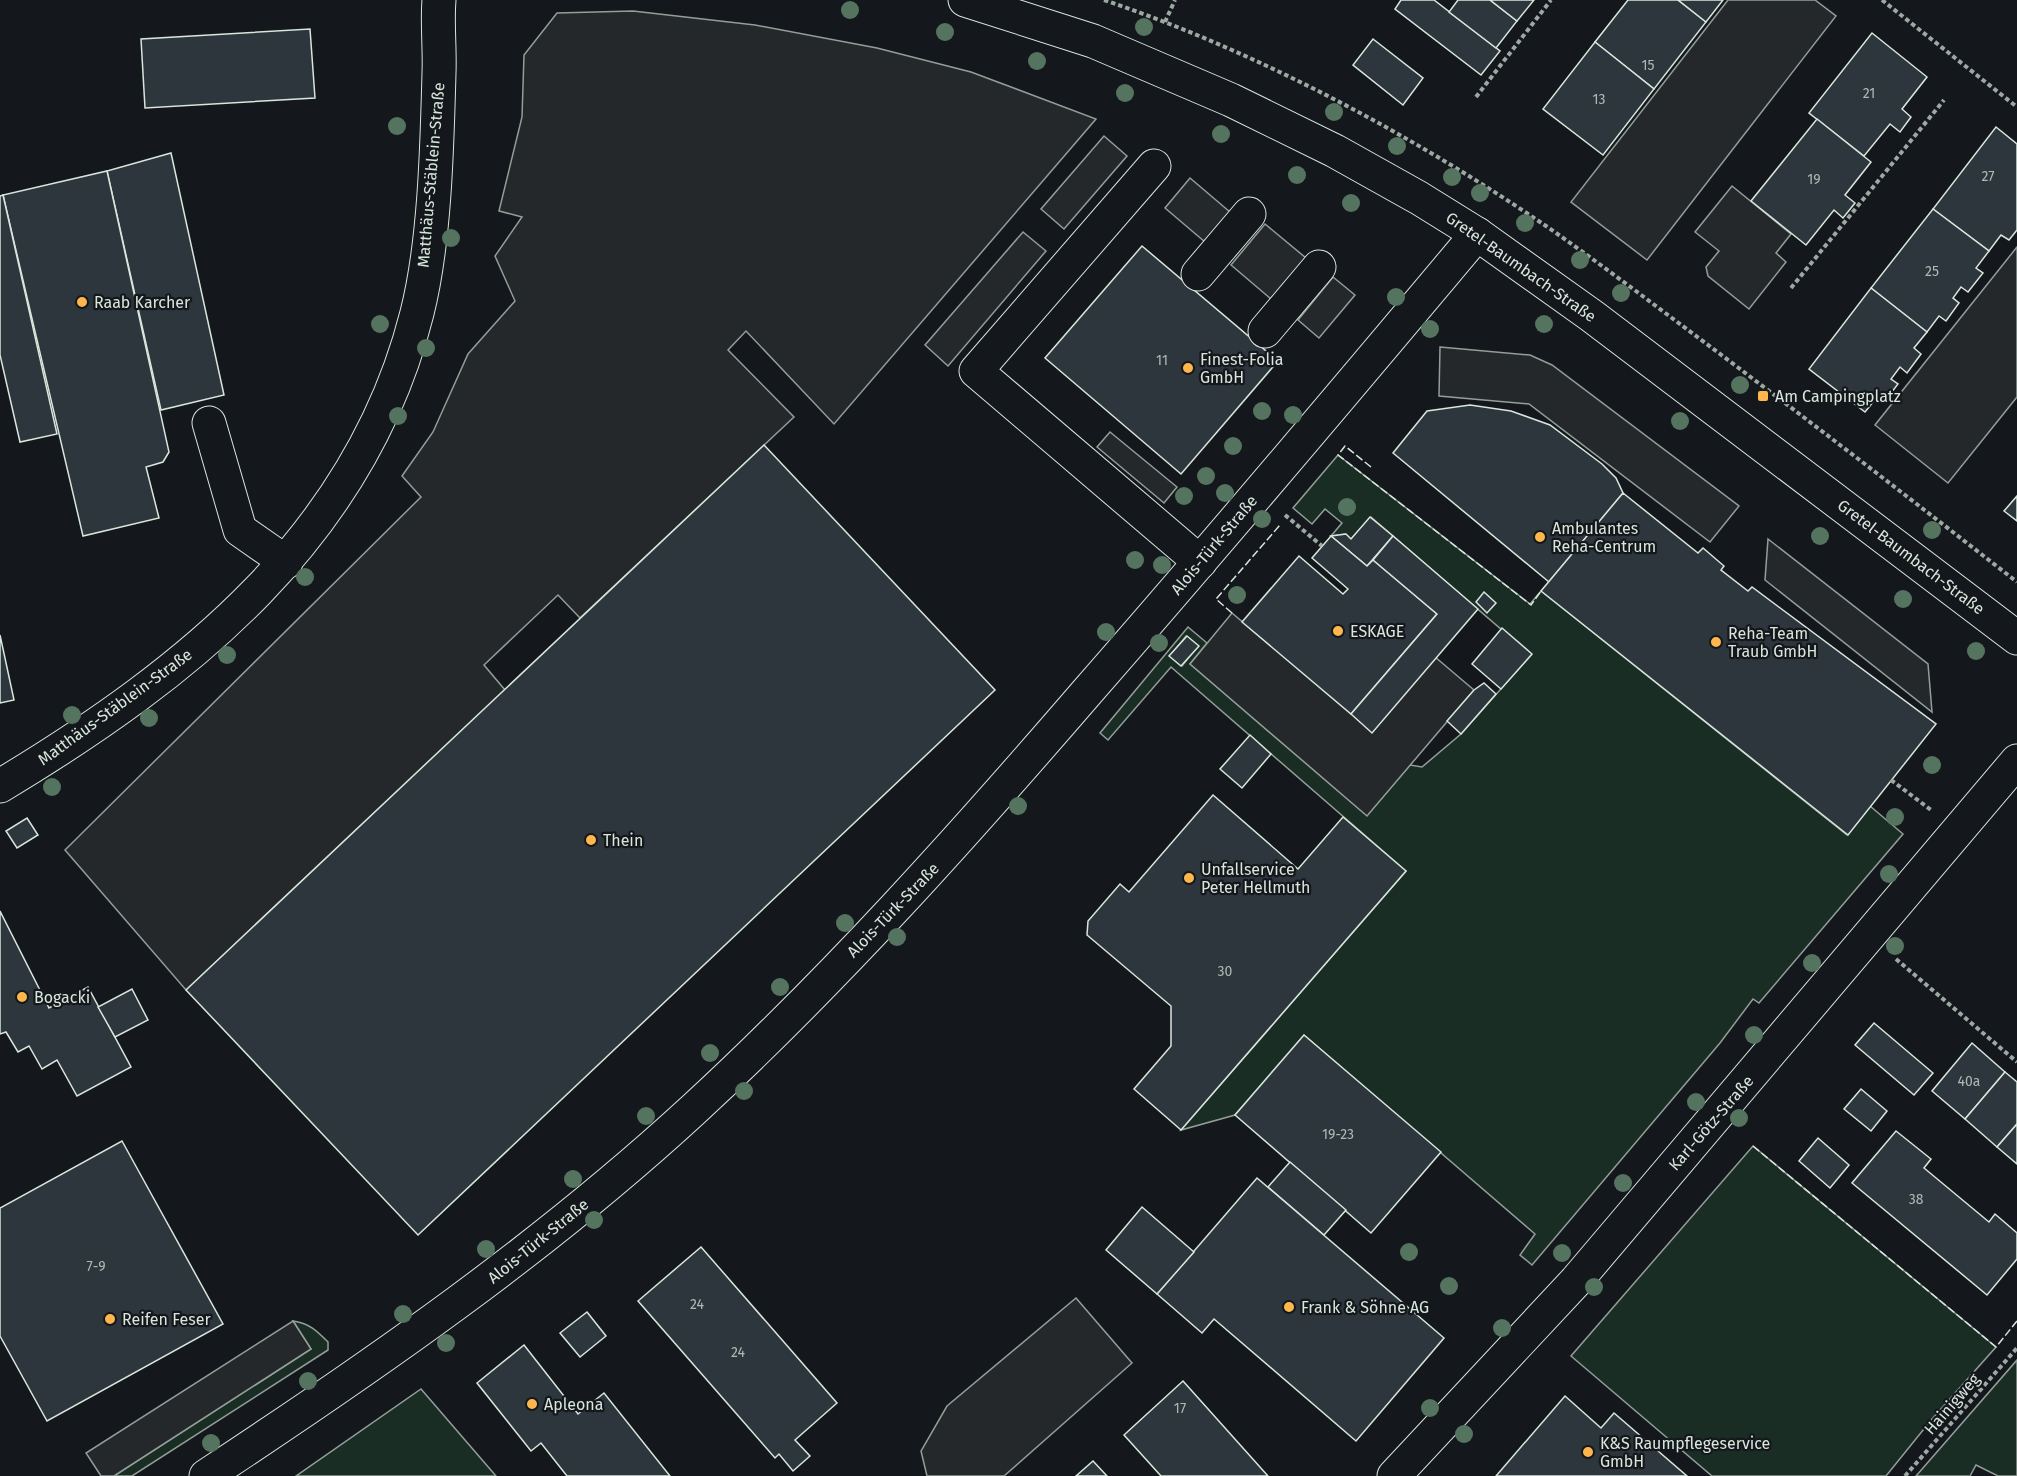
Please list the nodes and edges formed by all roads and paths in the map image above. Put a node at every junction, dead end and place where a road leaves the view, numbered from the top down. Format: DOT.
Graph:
graph roads {
  1 [pos="439,0"];
  2 [pos="965,0"];
  3 [pos="1175,0"];
  4 [pos="1551,0"];
  5 [pos="1882,0"];
  6 [pos="1165,22"];
  7 [pos="1476,97"];
  8 [pos="1944,100"];
  9 [pos="2017,107"];
  10 [pos="1154,166"];
  11 [pos="1250,214"];
  12 [pos="1477,234"];
  13 [pos="1319,267"];
  14 [pos="1198,274"];
  15 [pos="1791,288"];
  16 [pos="1265,331"];
  17 [pos="209,423"];
  18 [pos="1282,513"];
  19 [pos="1322,546"];
  20 [pos="286,562"];
  21 [pos="1200,562"];
  22 [pos="2017,638"];
  23 [pos="2017,761"];
  24 [pos="1891,780"];
  25 [pos="0,786"];
  26 [pos="1931,810"];
  27 [pos="1896,959"];
  28 [pos="2017,1062"];
  29 [pos="2017,1348"];
  30 [pos="206,1476"];
  31 [pos="1394,1476"];
  32 [pos="1905,1476"];
  1 -- 20 [label="street, Matthäus-Stäblein-Straße"];
  2 -- 12 [label="street, Gretel-Baumbach-Straße"];
  3 -- 6 [label="path"];
  4 -- 7 [label="path"];
  5 -- 9 [label="path"];
  8 -- 15 [label="path"];
  10 -- 21 [label="street"];
  11 -- 14 [label="street"];
  12 -- 21 [label="street, Alois-Türk-Straße"];
  12 -- 22 [label="street, Gretel-Baumbach-Straße"];
  13 -- 16 [label="street"];
  17 -- 20 [label="street"];
  18 -- 19 [label="path"];
  20 -- 25 [label="street, Matthäus-Stäblein-Straße"];
  21 -- 30 [label="street, Alois-Türk-Straße"];
  23 -- 31 [label="street, Karl-Götz-Straße"];
  24 -- 26 [label="path"];
  27 -- 28 [label="path"];
  29 -- 32 [label="path, Hainigweg"];
}
